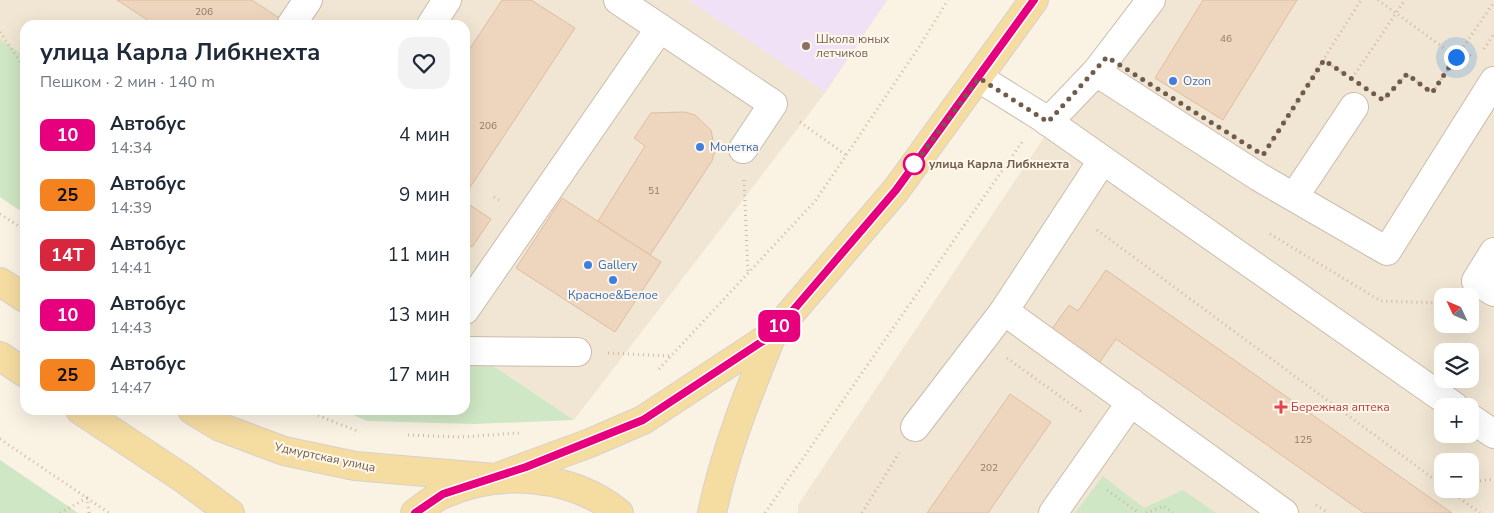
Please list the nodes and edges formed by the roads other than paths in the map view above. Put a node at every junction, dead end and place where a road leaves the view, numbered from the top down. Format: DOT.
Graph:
graph roads {
  1 [pos="448,0"];
  2 [pos="618,0"];
  3 [pos="1034,0"];
  4 [pos="1151,0"];
  5 [pos="306,1"];
  6 [pos="294,20"];
  7 [pos="434,20"];
  8 [pos="660,28"];
  9 [pos="1486,71"];
  10 [pos="1096,72"];
  11 [pos="979,78"];
  12 [pos="1354,108"];
  13 [pos="1044,119"];
  14 [pos="743,149"];
  15 [pos="1102,161"];
  16 [pos="1294,197"];
  17 [pos="1494,252"];
  18 [pos="0,282"];
  19 [pos="1494,292"];
  20 [pos="20,295"];
  21 [pos="470,303"];
  22 [pos="1004,311"];
  23 [pos="772,335"];
  24 [pos="470,351"];
  25 [pos="578,352"];
  26 [pos="0,356"];
  27 [pos="20,370"];
  28 [pos="1443,398"];
  29 [pos="1131,402"];
  30 [pos="88,415"];
  31 [pos="206,415"];
  32 [pos="1479,424"];
  33 [pos="915,427"];
  34 [pos="1494,434"];
  35 [pos="495,478"];
  36 [pos="230,513"];
  37 [pos="415,513"];
  38 [pos="619,513"];
  39 [pos="712,513"];
  40 [pos="1052,513"];
  41 [pos="1284,513"];
  1 -- 7 [label="lane"];
  2 -- 8 [label="lane"];
  3 -- 11 [label="main road"];
  4 -- 10 [label="lane"];
  5 -- 6 [label="lane"];
  8 -- 14 [label="lane"];
  8 -- 21 [label="lane"];
  9 -- 16 [label="lane"];
  10 -- 13 [label="lane"];
  10 -- 16 [label="lane"];
  11 -- 13 [label="lane"];
  11 -- 23 [label="main road"];
  12 -- 16 [label="lane"];
  13 -- 15 [label="lane"];
  15 -- 22 [label="lane"];
  15 -- 28 [label="lane"];
  17 -- 19 [label="lane"];
  18 -- 20 [label="main road"];
  22 -- 29 [label="lane"];
  22 -- 33 [label="lane"];
  23 -- 35 [label="main road"];
  23 -- 39 [label="main road"];
  24 -- 25 [label="lane"];
  26 -- 27 [label="main road"];
  29 -- 40 [label="lane"];
  29 -- 41 [label="lane"];
  30 -- 36 [label="main road"];
  31 -- 35 [label="main road, Удмуртская улица"];
  32 -- 34 [label="lane"];
  35 -- 37 [label="main road"];
  35 -- 38 [label="main road, Удмуртская улица"];
}
